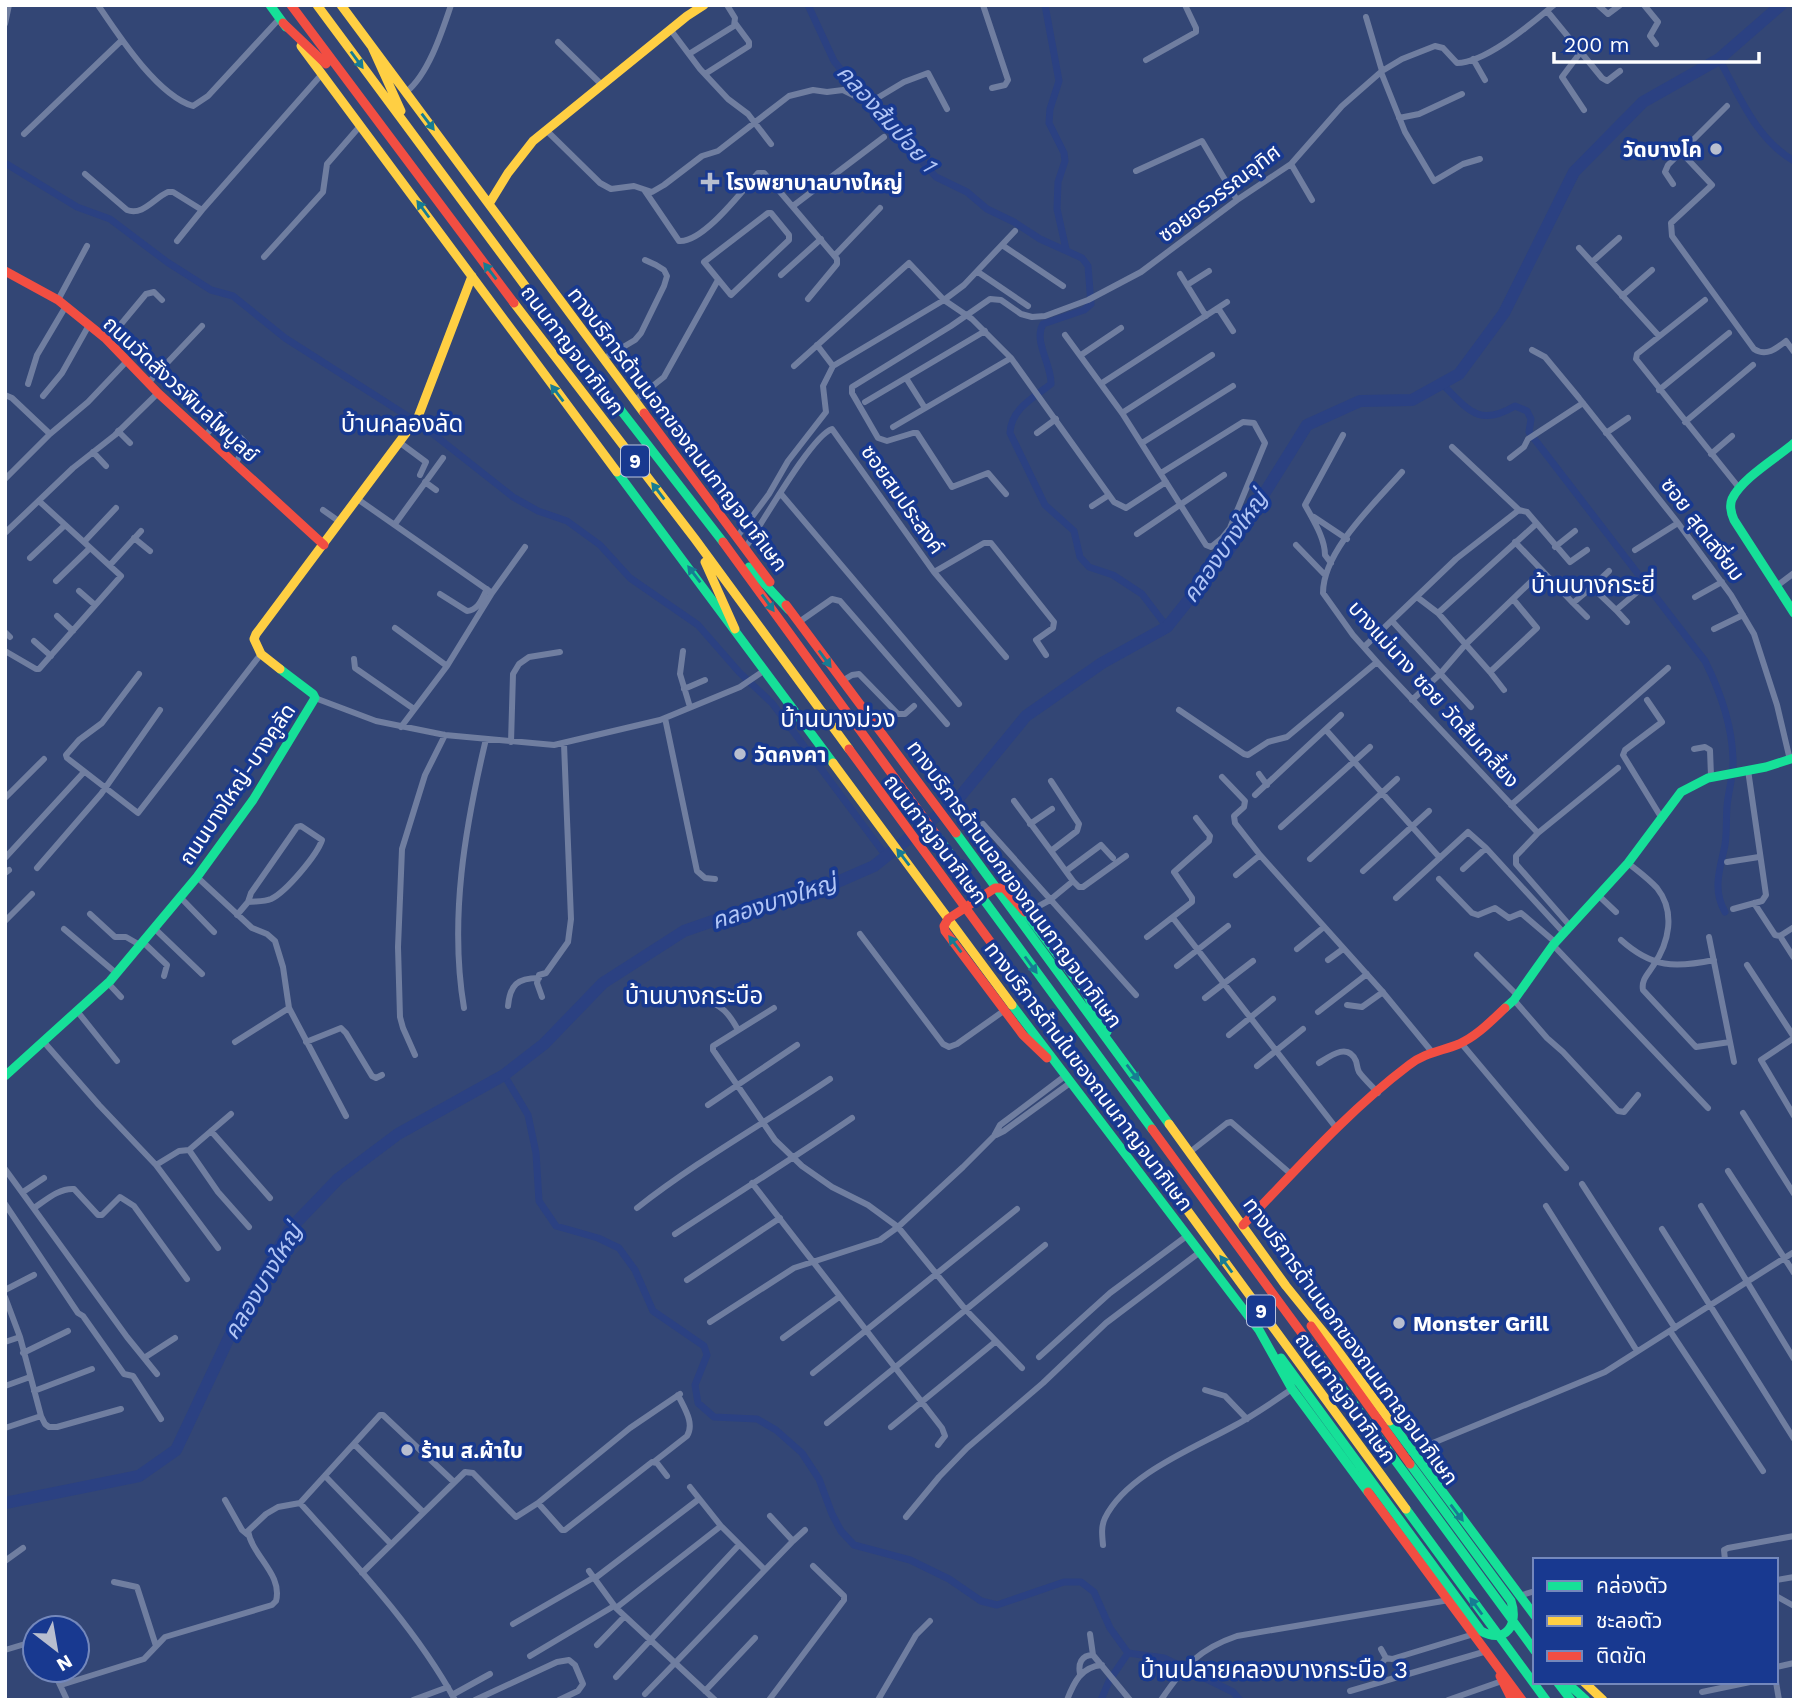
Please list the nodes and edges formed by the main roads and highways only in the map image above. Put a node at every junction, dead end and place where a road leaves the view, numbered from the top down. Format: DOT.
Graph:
graph roads {
  1 [pos="270,5"];
  2 [pos="291,5"];
  3 [pos="317,5"];
  4 [pos="341,5"];
  5 [pos="704,5"];
  6 [pos="281,20"];
  7 [pos="372,47"];
  8 [pos="352,88"];
  9 [pos="410,132"];
  10 [pos="489,204"];
  11 [pos="5,271"];
  12 [pos="471,276"];
  13 [pos="1794,443"];
  14 [pos="713,528"];
  15 [pos="695,539"];
  16 [pos="324,545"];
  17 [pos="789,610"];
  18 [pos="1794,613"];
  19 [pos="735,629"];
  20 [pos="1792,759"];
  21 [pos="1116,1051"];
  22 [pos="5,1076"];
  23 [pos="1066,1077"];
  24 [pos="1243,1225"];
  25 [pos="1286,1286"];
  26 [pos="1259,1330"];
  27 [pos="1533,1614"];
  28 [pos="1533,1648"];
  29 [pos="1495,1662"];
  30 [pos="1533,1682"];
  31 [pos="1534,1684"];
  32 [pos="1559,1684"];
  33 [pos="1568,1684"];
  34 [pos="1585,1684"];
  35 [pos="1586,1684"];
  36 [pos="1512,1700"];
  37 [pos="1522,1700"];
  38 [pos="1546,1700"];
  39 [pos="1571,1700"];
  40 [pos="1586,1700"];
  41 [pos="1596,1700"];
  42 [pos="1603,1700"];
  1 -- 6 [label="main road, ทางบริการด้านในของถนนกาญจนาภิเษก"];
  2 -- 8 [label="main road, ถนนกาญจนาภิเษก / 9"];
  3 -- 9 [label="main road, ถนนกาญจนาภิเษก / 9, one-way"];
  4 -- 7 [label="main road, ทางบริการด้านนอกของถนนกาญจนาภิเษก"];
  5 -- 10 [label="main road"];
  6 -- 8 [label="main road"];
  12 -- 6 [label="main road, ทางบริการด้านในของถนนกาญจนาภิเษก, one-way"];
  7 -- 9 [label="main road"];
  7 -- 10 [label="main road, ทางบริการด้านนอกของถนนกาญจนาภิเษก, one-way"];
  15 -- 8 [label="main road, ถนนกาญจนาภิเษก / 9, one-way"];
  9 -- 14 [label="main road, ถนนกาญจนาภิเษก / 9"];
  10 -- 17 [label="main road, ทางบริการด้านนอกของถนนกาญจนาภิเษก"];
  11 -- 16 [label="main road, ถนนวัดสังวรพิมลไพบูลย์"];
  12 -- 16 [label="main road"];
  19 -- 12 [label="main road, ทางบริการด้านในของถนนกาญจนาภิเษก, one-way"];
  13 -- 18 [label="main road"];
  14 -- 17 [label="main road"];
  14 -- 28 [label="main road, ถนนกาญจนาภิเษก / 9, one-way"];
  15 -- 19 [label="main road"];
  30 -- 15 [label="main road, ถนนกาญจนาภิเษก / 9, one-way"];
  16 -- 22 [label="main road, ถนนบางใหญ่-บางคูลัด"];
  17 -- 21 [label="main road, ทางบริการด้านนอกของถนนกาญจนาภิเษก, one-way"];
  23 -- 19 [label="main road, ทางบริการด้านในของถนนกาญจนาภิเษก, one-way"];
  20 -- 24 [label="main road"];
  23 -- 21 [label="main road, one-way"];
  21 -- 24 [label="main road, ทางบริการด้านนอกของถนนกาญจนาภิเษก, one-way"];
  23 -- 26 [label="main road, ทางบริการด้านในของถนนกาญจนาภิเษก"];
  24 -- 25 [label="main road, ทางบริการด้านนอกของถนนกาญจนาภิเษก"];
  25 -- 26 [label="main road"];
  25 -- 27 [label="main road, ทางบริการด้านนอกของถนนกาญจนาภิเษก, one-way"];
  26 -- 29 [label="main road, ทางบริการด้านในของถนนกาญจนาภิเษก"];
  29 -- 36 [label="main road"];
  29 -- 37 [label="main road, ทางบริการด้านในของถนนกาญจนาภิเษก"];
  38 -- 31 [label="main road, ถนนกาญจนาภิเษก / 9, one-way"];
  32 -- 39 [label="main road"];
  33 -- 40 [label="main road"];
  34 -- 41 [label="main road"];
  35 -- 42 [label="main road"];
}
